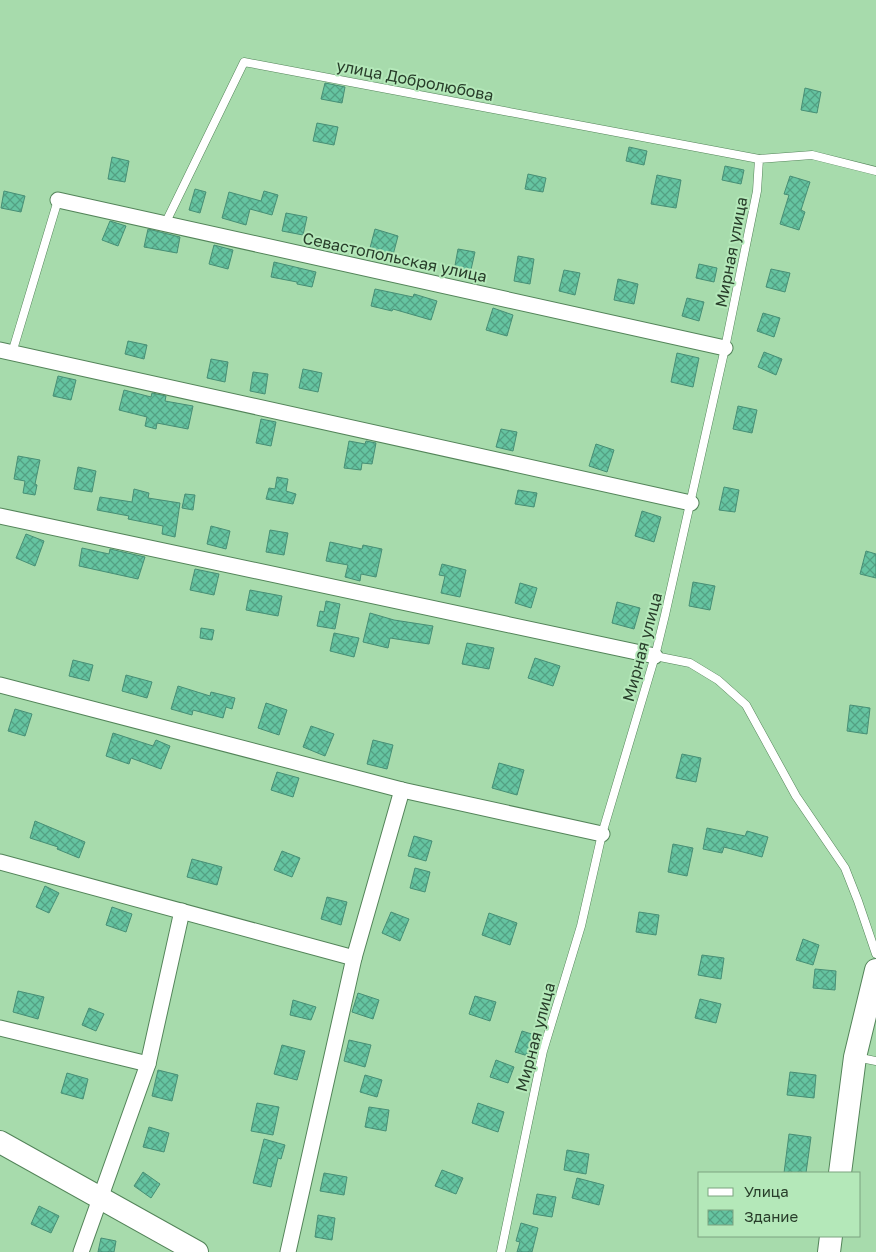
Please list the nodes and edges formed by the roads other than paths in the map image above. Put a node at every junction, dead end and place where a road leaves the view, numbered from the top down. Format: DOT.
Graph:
graph roads {
  1 [pos="759,159"];
  2 [pos="876,171"];
  3 [pos="58,200"];
  4 [pos="165,224"];
  5 [pos="726,348"];
  6 [pos="6,352"];
  7 [pos="691,502"];
  8 [pos="0,516"];
  9 [pos="655,656"];
  10 [pos="0,686"];
  11 [pos="402,790"];
  12 [pos="602,834"];
  13 [pos="0,862"];
  14 [pos="182,911"];
  15 [pos="876,954"];
  16 [pos="354,958"];
  17 [pos="876,970"];
  18 [pos="0,1028"];
  19 [pos="865,1059"];
  20 [pos="148,1064"];
  21 [pos="0,1142"];
  22 [pos="840,1172"];
  23 [pos="100,1200"];
  24 [pos="831,1237"];
  25 [pos="81,1252"];
  26 [pos="197,1252"];
  27 [pos="288,1252"];
  28 [pos="502,1252"];
  29 [pos="829,1252"];
  1 -- 2 [label="lane"];
  1 -- 4 [label="lane, улица Добролюбова"];
  1 -- 5 [label="lane, Мирная улица"];
  3 -- 4 [label="street, Севастопольская улица"];
  3 -- 6 [label="lane"];
  4 -- 5 [label="street, Севастопольская улица"];
  5 -- 7 [label="lane, Мирная улица"];
  6 -- 7 [label="street"];
  7 -- 9 [label="lane, Мирная улица"];
  8 -- 9 [label="street"];
  9 -- 12 [label="lane, Мирная улица"];
  9 -- 15 [label="lane"];
  10 -- 11 [label="street"];
  11 -- 12 [label="street"];
  11 -- 16 [label="street"];
  12 -- 28 [label="lane, Мирная улица"];
  13 -- 14 [label="street"];
  14 -- 16 [label="street"];
  14 -- 20 [label="street"];
  16 -- 27 [label="street"];
  17 -- 19 [label="main road"];
  18 -- 20 [label="street"];
  19 -- 22 [label="main road"];
  20 -- 23 [label="street"];
  21 -- 23 [label="main road"];
  23 -- 25 [label="street"];
  23 -- 26 [label="main road"];
  24 -- 29 [label="main road"];
}
